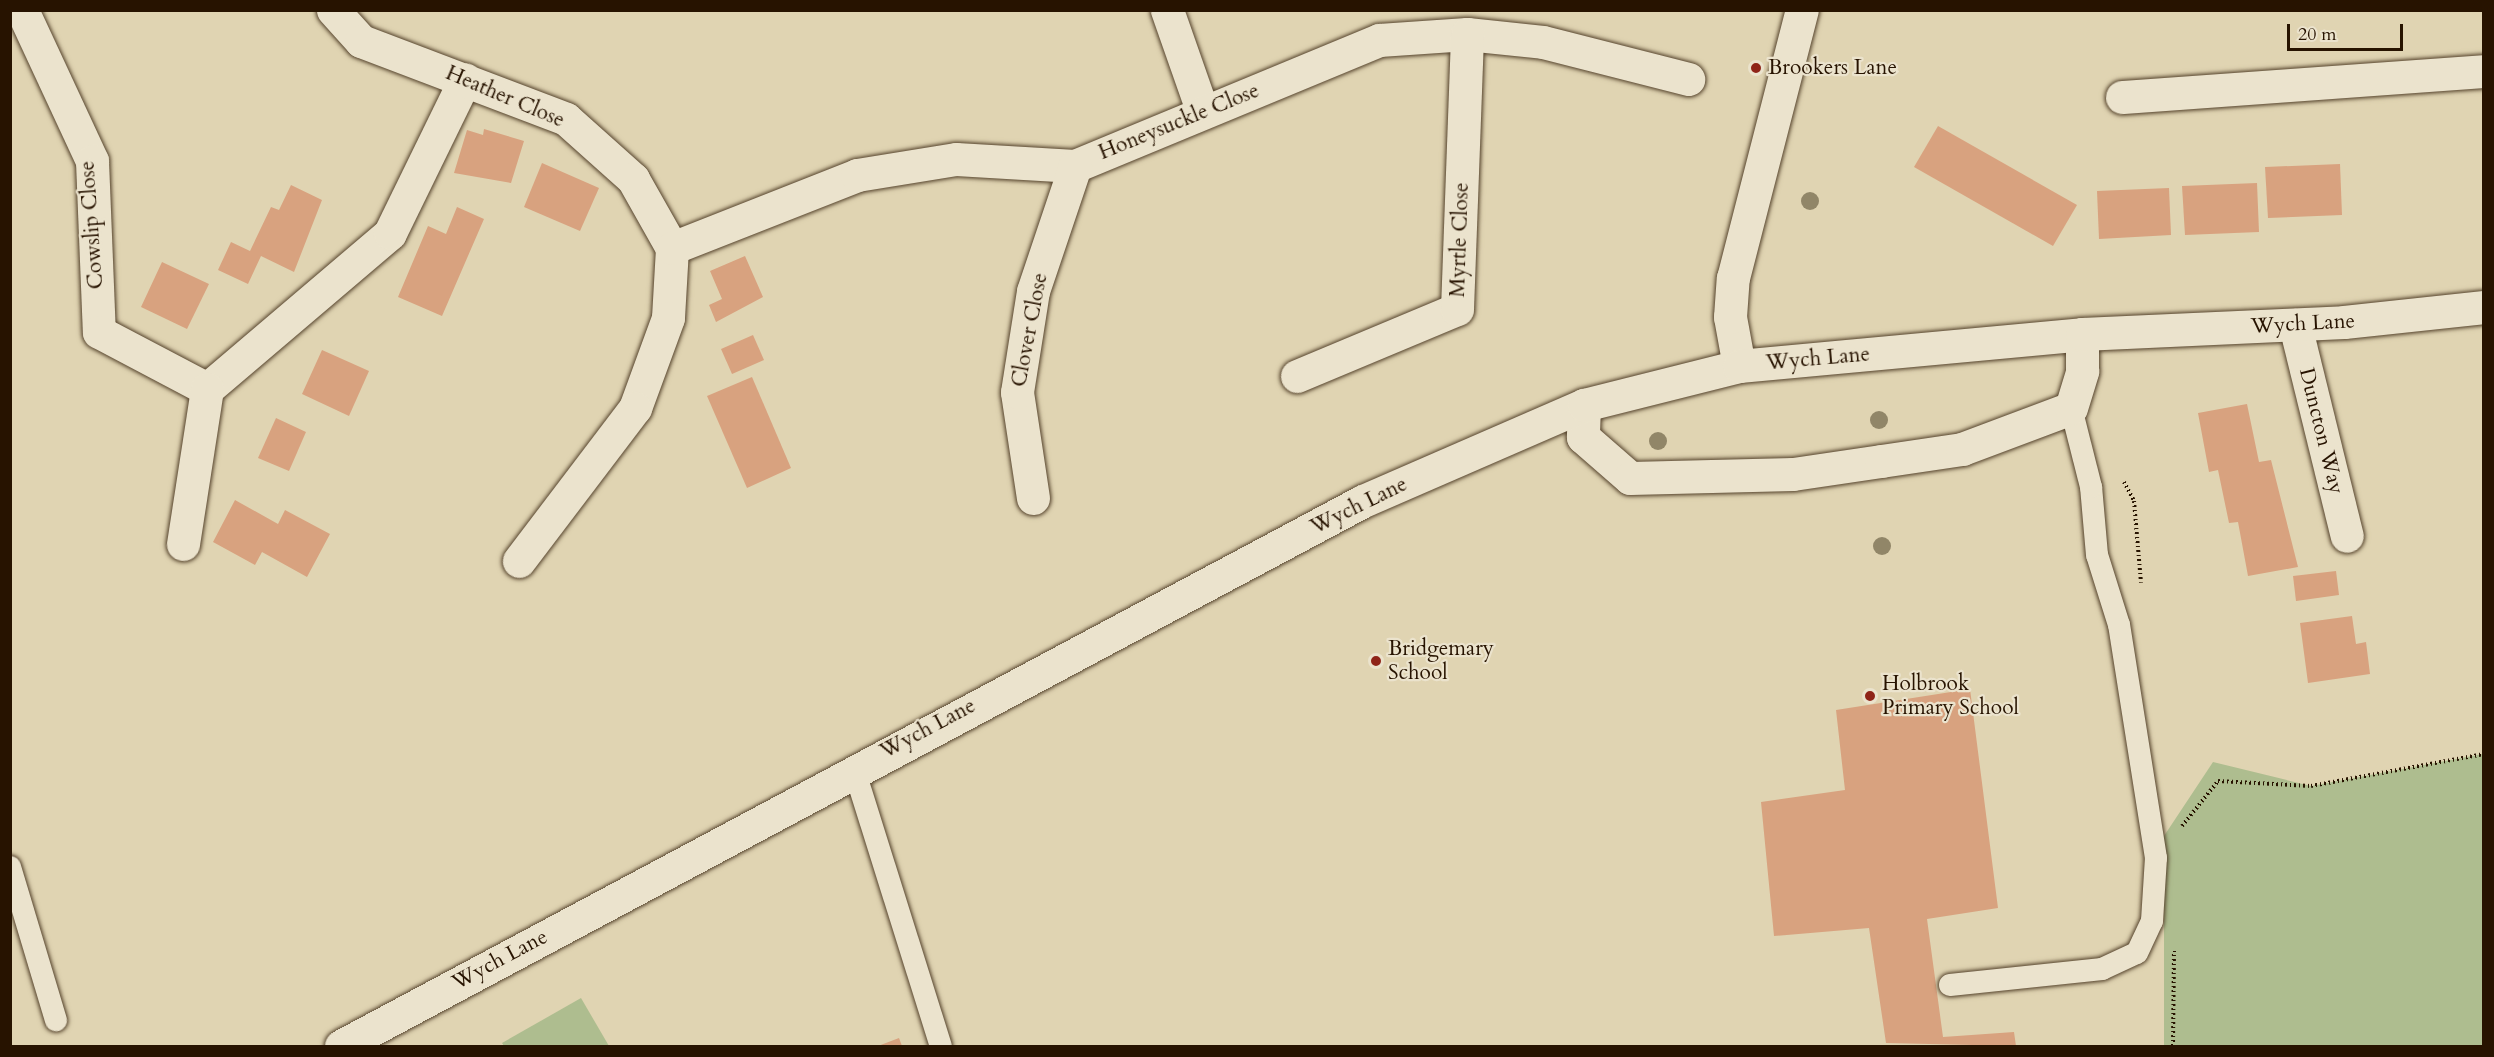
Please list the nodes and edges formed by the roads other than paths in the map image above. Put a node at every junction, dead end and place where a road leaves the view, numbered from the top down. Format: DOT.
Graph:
graph roads {
  1 [pos="22,10"];
  2 [pos="333,10"];
  3 [pos="1167,10"];
  4 [pos="1802,10"];
  5 [pos="1467,34"];
  6 [pos="2484,71"];
  7 [pos="465,79"];
  8 [pos="1688,79"];
  9 [pos="2122,97"];
  10 [pos="1202,110"];
  11 [pos="1076,166"];
  12 [pos="672,248"];
  13 [pos="2484,307"];
  14 [pos="2295,325"];
  15 [pos="2082,334"];
  16 [pos="1739,366"];
  17 [pos="1297,376"];
  18 [pos="207,389"];
  19 [pos="1584,405"];
  20 [pos="2072,408"];
  21 [pos="1033,498"];
  22 [pos="2347,536"];
  23 [pos="183,544"];
  24 [pos="519,561"];
  25 [pos="854,769"];
  26 [pos="10,867"];
  27 [pos="1950,985"];
  28 [pos="56,1020"];
  29 [pos="341,1047"];
  30 [pos="941,1047"];
  1 -- 18 [label="street, Cowslip Close"];
  2 -- 7 [label="street, Heather Close"];
  3 -- 10 [label="street"];
  4 -- 16 [label="street"];
  5 -- 8 [label="street, Honeysuckle Close"];
  5 -- 10 [label="street, Honeysuckle Close"];
  5 -- 17 [label="street, Myrtle Close"];
  6 -- 9 [label="street"];
  7 -- 12 [label="street, Heather Close"];
  7 -- 18 [label="street"];
  10 -- 11 [label="street, Honeysuckle Close"];
  11 -- 12 [label="street, Honeysuckle Close"];
  11 -- 21 [label="street, Clover Close"];
  12 -- 24 [label="street"];
  13 -- 14 [label="street, Wych Lane"];
  14 -- 15 [label="street, Wych Lane"];
  14 -- 22 [label="street, Duncton Way"];
  15 -- 16 [label="street, Wych Lane"];
  15 -- 20 [label="street"];
  16 -- 19 [label="street, Wych Lane"];
  18 -- 23 [label="street"];
  19 -- 20 [label="street"];
  19 -- 25 [label="street, Wych Lane"];
  20 -- 27 [label="lane"];
  25 -- 29 [label="street, Wych Lane"];
  25 -- 30 [label="lane"];
  26 -- 28 [label="lane"];
}
